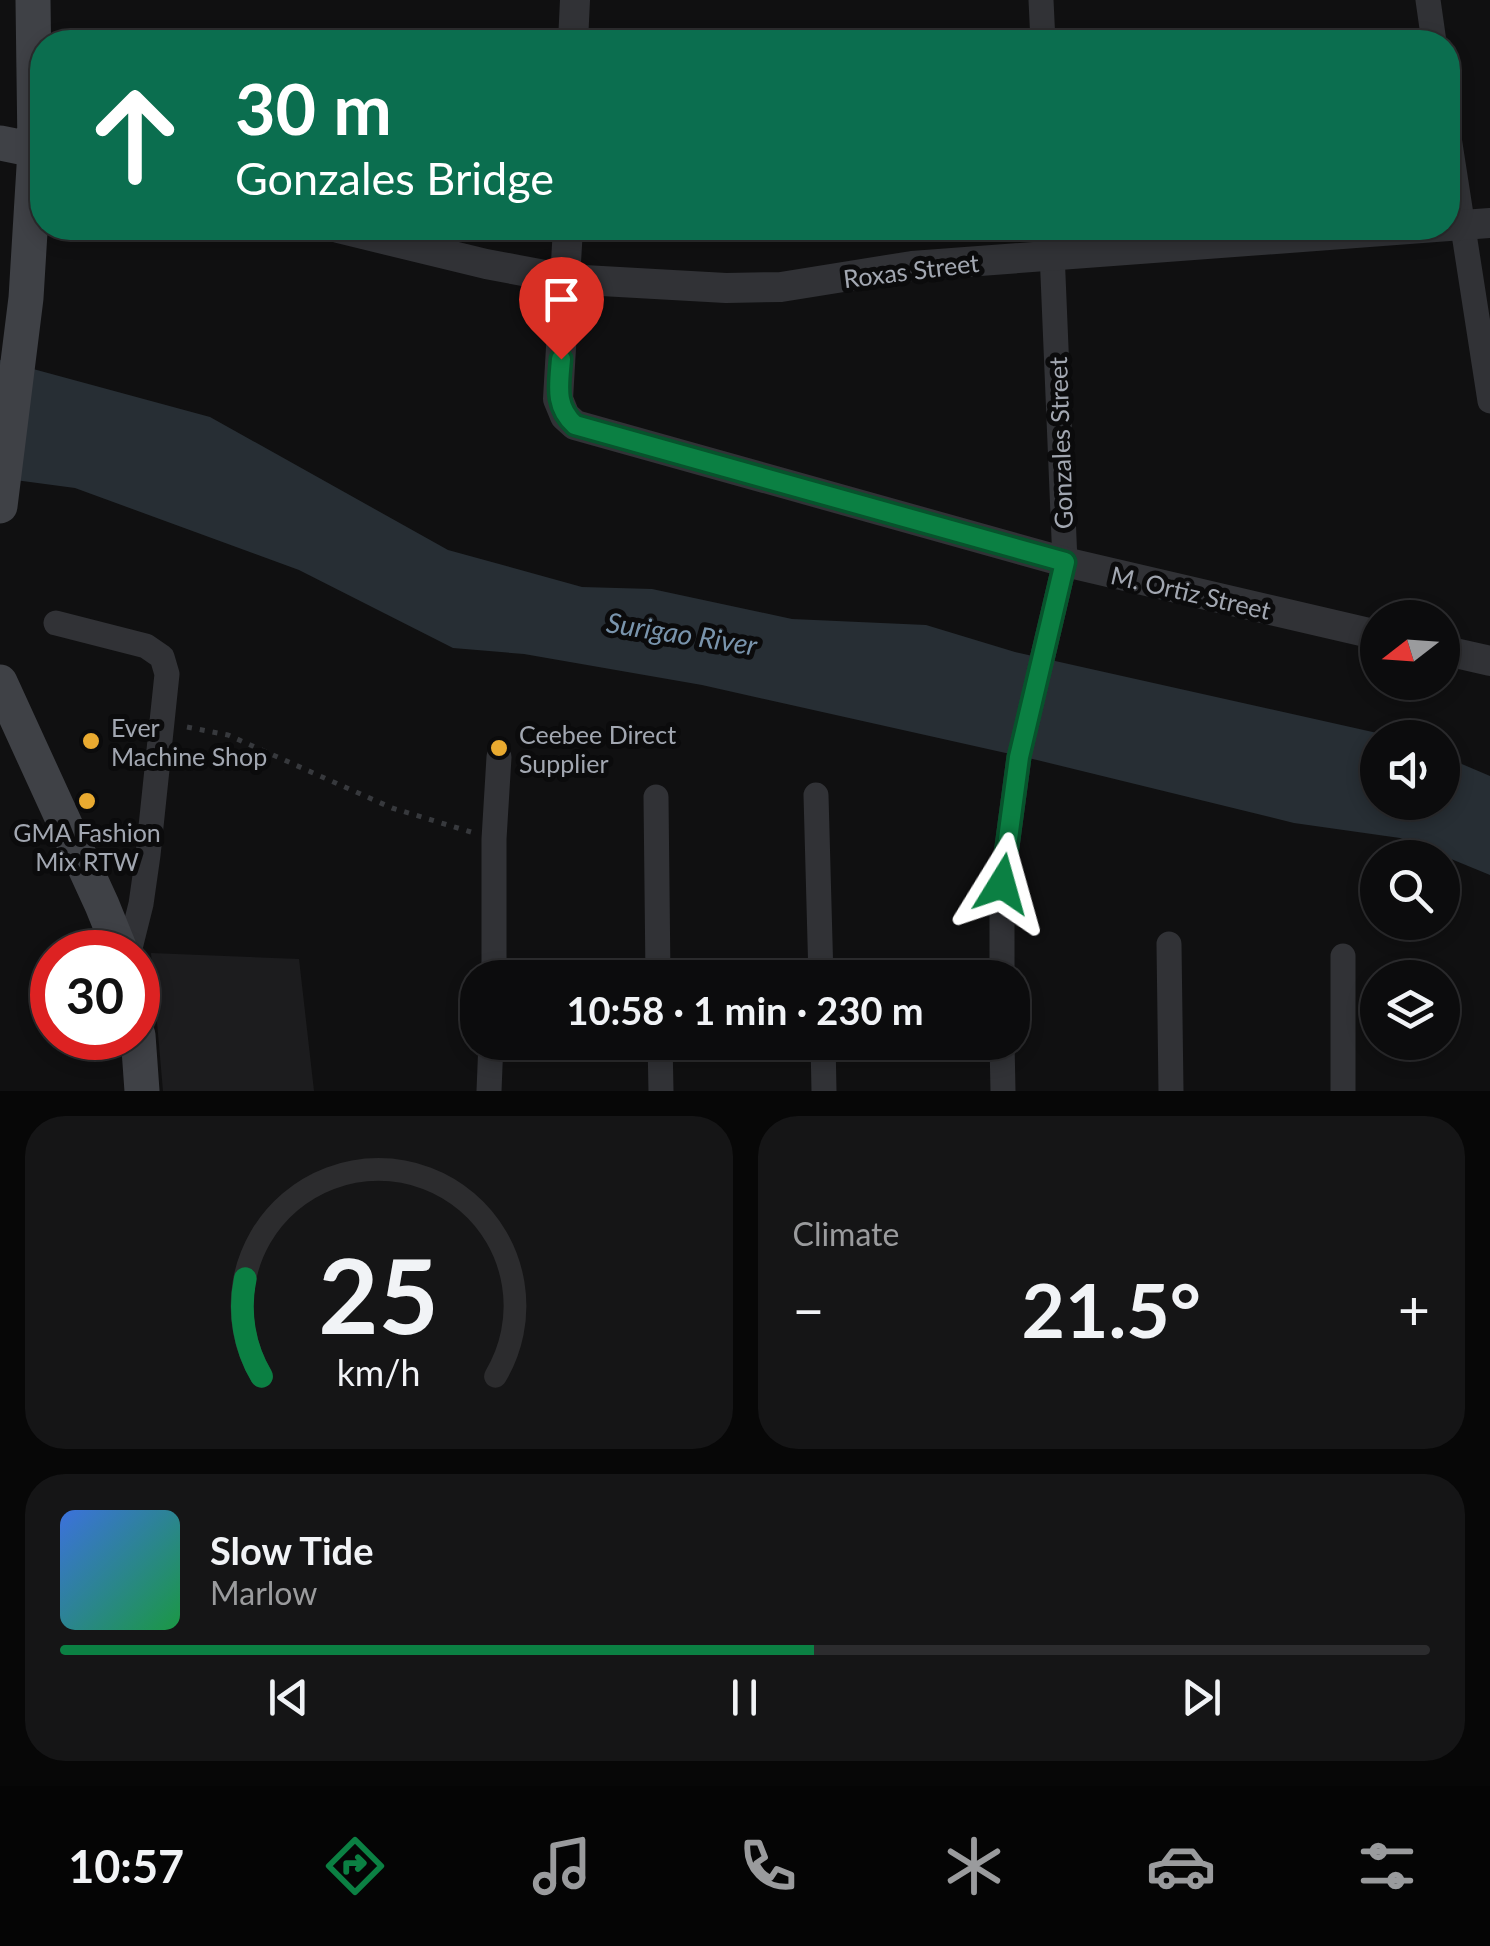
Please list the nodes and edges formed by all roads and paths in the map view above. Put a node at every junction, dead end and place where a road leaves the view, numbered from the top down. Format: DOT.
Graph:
graph roads {
  1 [pos="34,0"];
  2 [pos="574,0"];
  3 [pos="1041,0"];
  4 [pos="1428,0"];
  5 [pos="35,30"];
  6 [pos="573,30"];
  7 [pos="1042,30"];
  8 [pos="1432,30"];
  9 [pos="0,143"];
  10 [pos="30,150"];
  11 [pos="1460,171"];
  12 [pos="1476,225"];
  13 [pos="31,240"];
  14 [pos="387,240"];
  15 [pos="568,240"];
  16 [pos="1102,240"];
  17 [pos="1052,242"];
  18 [pos="566,280"];
  19 [pos="1490,401"];
  20 [pos="1,499"];
  21 [pos="0,506"];
  22 [pos="1065,562"];
  23 [pos="56,623"];
  24 [pos="1360,631"];
  25 [pos="1460,654"];
  26 [pos="1490,661"];
  27 [pos="0,682"];
  28 [pos="164,722"];
  29 [pos="499,757"];
  30 [pos="816,796"];
  31 [pos="656,797"];
  32 [pos="494,839"];
  33 [pos="112,930"];
  34 [pos="134,930"];
  35 [pos="1169,944"];
  36 [pos="1343,956"];
  37 [pos="494,960"];
  38 [pos="658,960"];
  39 [pos="821,960"];
  40 [pos="1002,960"];
  41 [pos="140,1060"];
  42 [pos="490,1060"];
  43 [pos="660,1060"];
  44 [pos="823,1060"];
  45 [pos="1002,1060"];
  46 [pos="142,1091"];
  47 [pos="489,1091"];
  48 [pos="661,1091"];
  49 [pos="824,1091"];
  50 [pos="1003,1091"];
  51 [pos="1171,1091"];
  52 [pos="1342,1091"];
  1 -- 5 [label="main road"];
  2 -- 6 [label="street"];
  3 -- 7 [label="street"];
  4 -- 8 [label="street"];
  9 -- 10 [label="main road"];
  11 -- 12 [label="street"];
  12 -- 19 [label="street"];
  13 -- 20 [label="main road"];
  14 -- 18 [label="street, Roxas Street"];
  15 -- 18 [label="street"];
  16 -- 17 [label="street, Roxas Street"];
  17 -- 18 [label="street, Roxas Street"];
  17 -- 22 [label="street, Gonzales Street"];
  18 -- 22 [label="street, M. Ortiz Street"];
  20 -- 21 [label="main road"];
  22 -- 24 [label="street, M. Ortiz Street"];
  22 -- 40 [label="street, Gonzales Street"];
  23 -- 28 [label="street"];
  25 -- 26 [label="street"];
  27 -- 33 [label="main road"];
  28 -- 32 [label="path"];
  28 -- 34 [label="street"];
  29 -- 32 [label="street"];
  30 -- 39 [label="street"];
  31 -- 38 [label="street"];
  32 -- 37 [label="street"];
  35 -- 51 [label="street"];
  36 -- 52 [label="street"];
  41 -- 46 [label="main road"];
  42 -- 47 [label="street"];
  43 -- 48 [label="street"];
  44 -- 49 [label="street"];
  45 -- 50 [label="street"];
}
